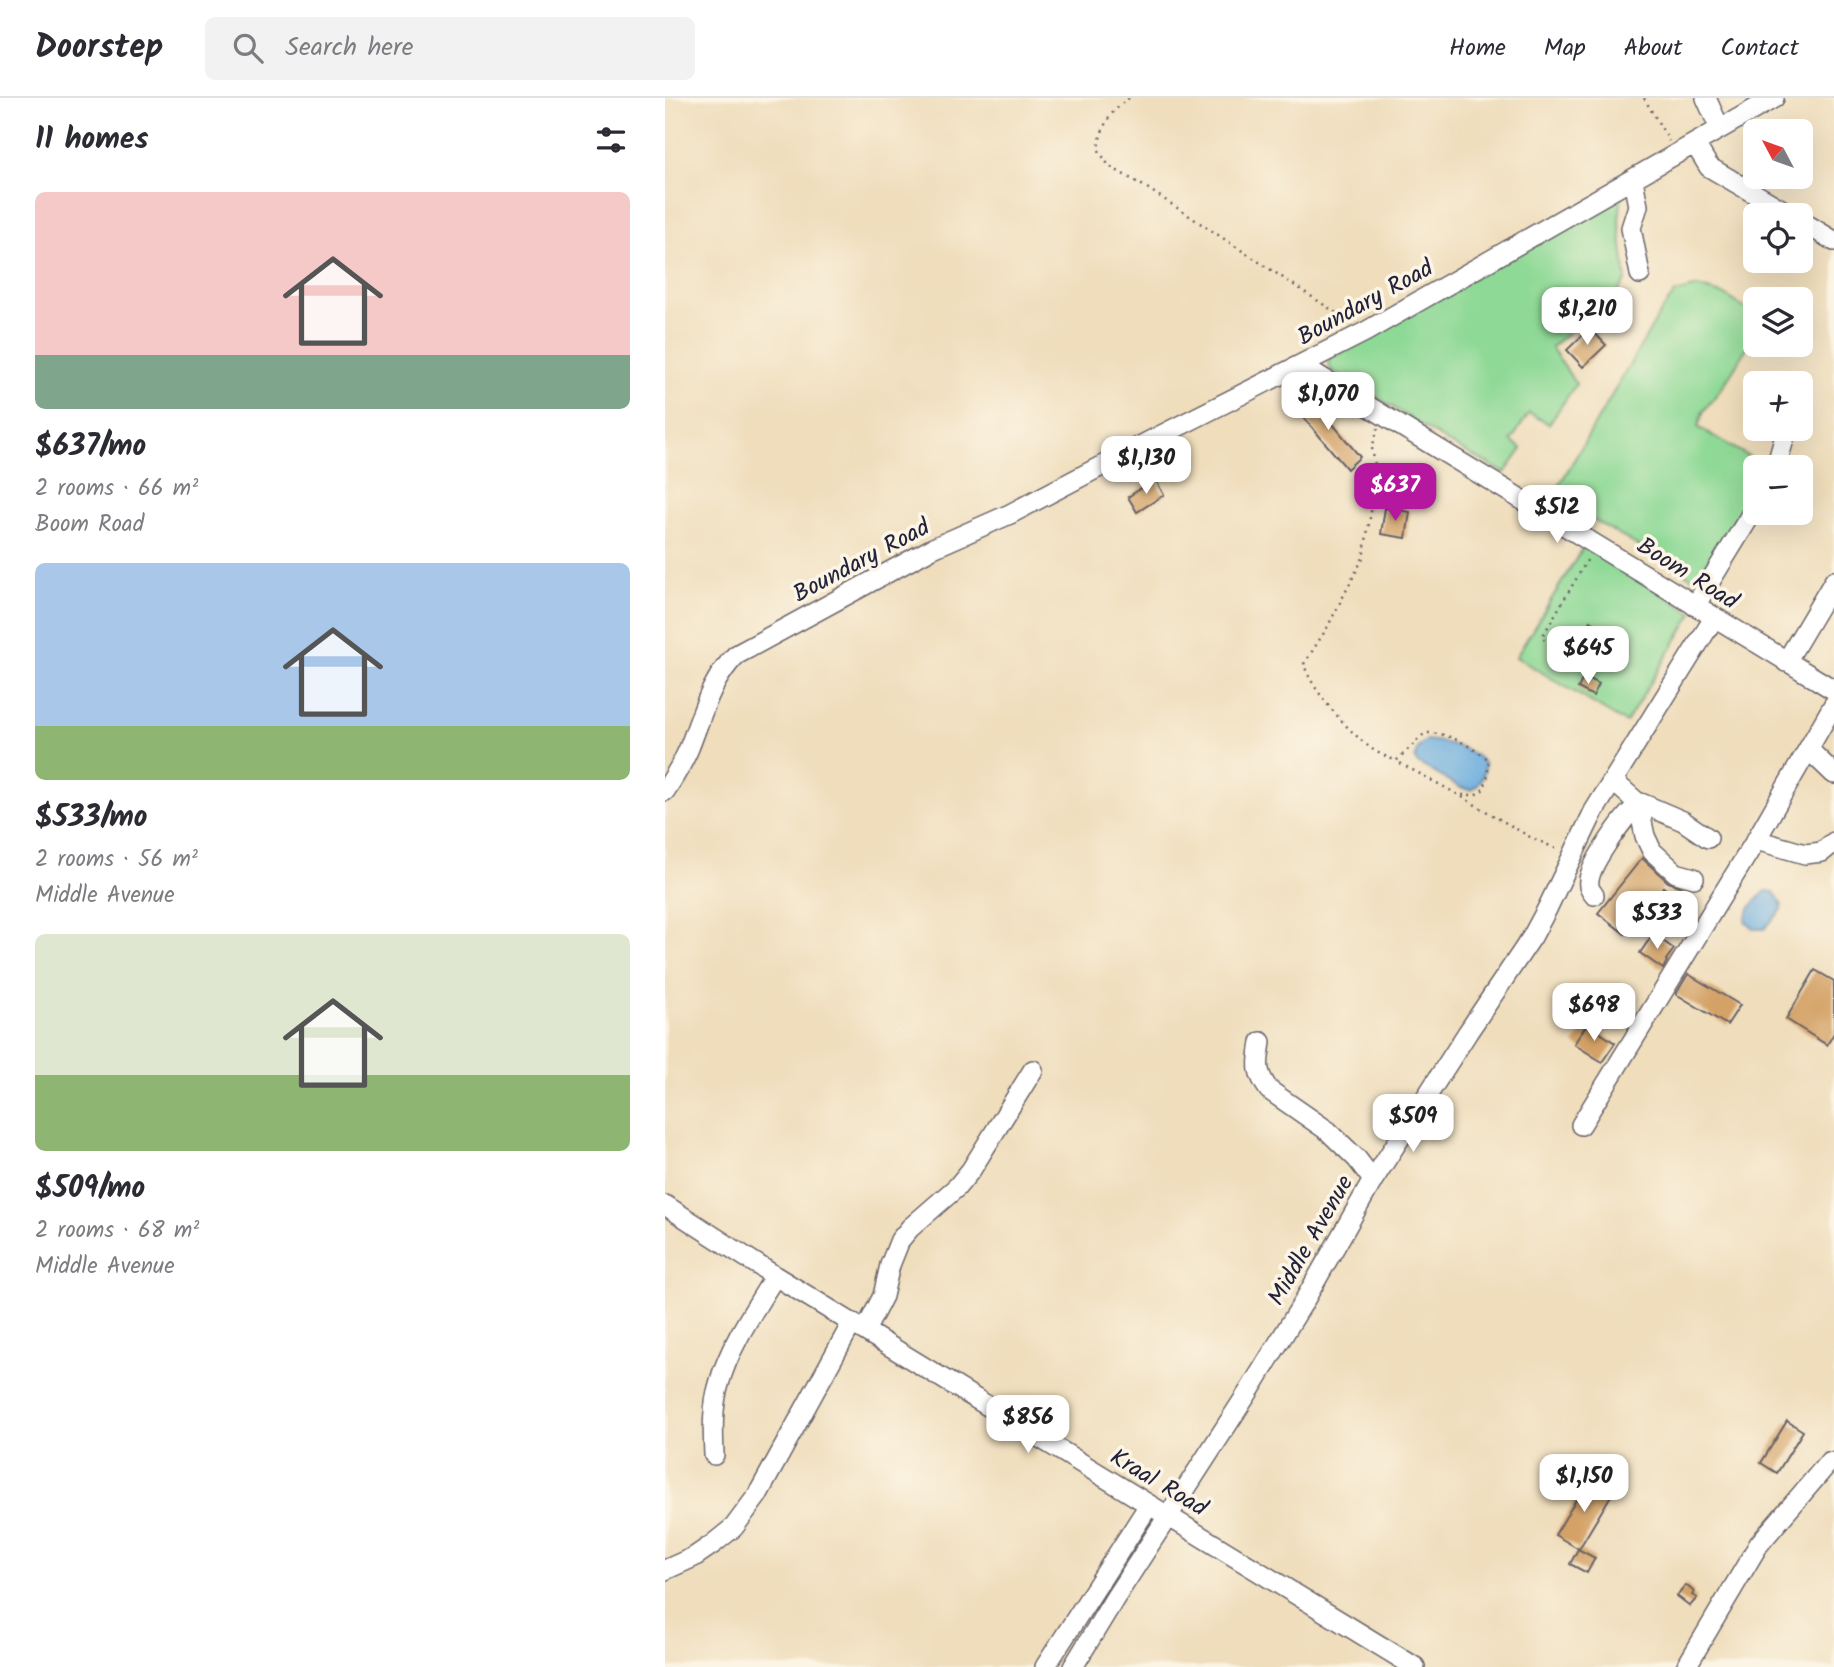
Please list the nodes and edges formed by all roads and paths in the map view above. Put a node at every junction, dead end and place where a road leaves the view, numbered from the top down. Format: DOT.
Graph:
graph roads {
  1 [pos="1129,98"];
  2 [pos="1644,98"];
  3 [pos="1706,98"];
  4 [pos="1775,98"];
  5 [pos="1720,129"];
  6 [pos="1695,144"];
  7 [pos="1677,154"];
  8 [pos="1633,180"];
  9 [pos="1770,203"];
  10 [pos="1813,228"];
  11 [pos="1834,241"];
  12 [pos="1640,274"];
  13 [pos="1364,332"];
  14 [pos="1301,365"];
  15 [pos="1383,416"];
  16 [pos="1745,525"];
  17 [pos="1596,545"];
  18 [pos="1834,581"];
  19 [pos="1695,607"];
  20 [pos="1714,618"];
  21 [pos="1563,661"];
  22 [pos="1786,662"];
  23 [pos="1834,690"];
  24 [pos="1834,704"];
  25 [pos="1808,750"];
  26 [pos="1396,761"];
  27 [pos="1834,774"];
  28 [pos="1613,781"];
  29 [pos="665,791"];
  30 [pos="1459,796"];
  31 [pos="1638,803"];
  32 [pos="1708,838"];
  33 [pos="1756,839"];
  34 [pos="1834,842"];
  35 [pos="1572,857"];
  36 [pos="1694,878"];
  37 [pos="1594,895"];
  38 [pos="1261,1042"];
  39 [pos="1033,1070"];
  40 [pos="1581,1125"];
  41 [pos="1373,1180"];
  42 [pos="665,1205"];
  43 [pos="775,1276"];
  44 [pos="858,1327"];
  45 [pos="714,1455"];
  46 [pos="1829,1462"];
  47 [pos="1149,1505"];
  48 [pos="1168,1517"];
  49 [pos="665,1570"];
  50 [pos="1045,1667"];
  51 [pos="1073,1667"];
  52 [pos="1415,1667"];
  53 [pos="1686,1667"];
  1 -- 13 [label="path"];
  2 -- 7 [label="path"];
  3 -- 5 [label="street"];
  4 -- 5 [label="street, Boundary Road"];
  5 -- 6 [label="street, Boundary Road"];
  6 -- 7 [label="street, Boundary Road"];
  6 -- 9 [label="street"];
  7 -- 8 [label="street, Boundary Road"];
  8 -- 12 [label="street"];
  8 -- 13 [label="street, Boundary Road"];
  10 -- 11 [label="street"];
  13 -- 14 [label="street, Boundary Road"];
  14 -- 15 [label="street, Boom Road"];
  14 -- 29 [label="street, Boundary Road"];
  15 -- 17 [label="street, Boom Road"];
  15 -- 26 [label="path"];
  16 -- 19 [label="street"];
  17 -- 19 [label="street, Boom Road"];
  17 -- 21 [label="path"];
  18 -- 22 [label="street"];
  19 -- 20 [label="street, Boom Road"];
  20 -- 22 [label="street, Boom Road"];
  20 -- 28 [label="street, Middle Avenue"];
  22 -- 23 [label="street, Boom Road"];
  24 -- 25 [label="street"];
  25 -- 27 [label="street"];
  25 -- 33 [label="street"];
  26 -- 30 [label="path"];
  26 -- 30 [label="path"];
  28 -- 31 [label="street"];
  28 -- 35 [label="street, Middle Avenue"];
  30 -- 35 [label="path"];
  31 -- 32 [label="street"];
  31 -- 36 [label="street"];
  31 -- 37 [label="street"];
  33 -- 34 [label="street"];
  33 -- 40 [label="street"];
  35 -- 41 [label="street, Middle Avenue"];
  38 -- 41 [label="street"];
  39 -- 44 [label="street"];
  41 -- 48 [label="street, Middle Avenue"];
  42 -- 43 [label="street, Kraal Road"];
  43 -- 44 [label="street, Kraal Road"];
  43 -- 45 [label="street"];
  44 -- 47 [label="street, Kraal Road"];
  44 -- 49 [label="street"];
  46 -- 53 [label="street"];
  47 -- 48 [label="street, Kraal Road"];
  47 -- 50 [label="street"];
  48 -- 51 [label="street, Middle Avenue"];
  48 -- 52 [label="street, Kraal Road"];
}
